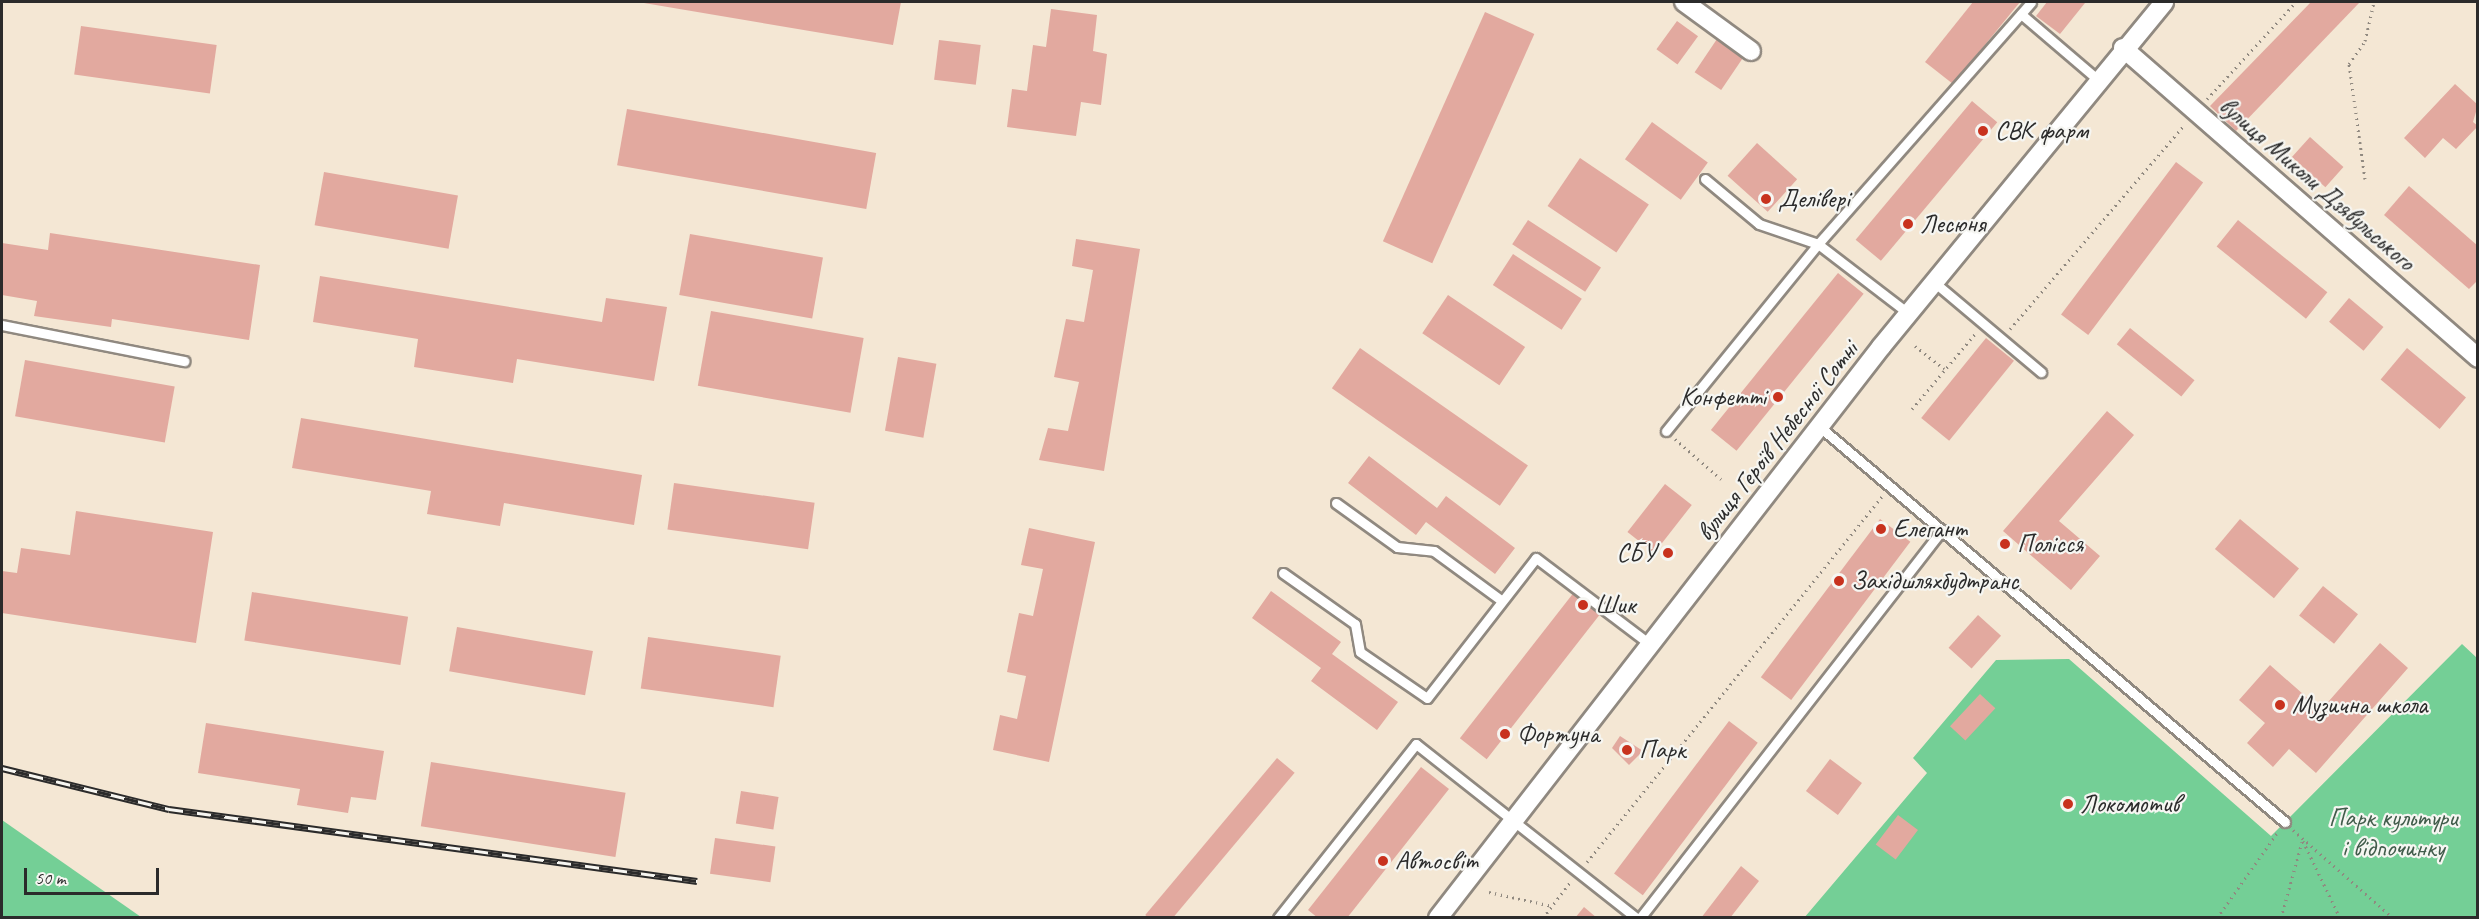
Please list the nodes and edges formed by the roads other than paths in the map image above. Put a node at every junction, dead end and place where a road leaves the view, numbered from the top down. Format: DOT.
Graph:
graph roads {
  1 [pos="1684,2"];
  2 [pos="2031,2"];
  3 [pos="2164,2"];
  4 [pos="2021,14"];
  5 [pos="2122,48"];
  6 [pos="1751,51"];
  7 [pos="2097,79"];
  8 [pos="1705,179"];
  9 [pos="1818,244"];
  10 [pos="1934,282"];
  11 [pos="1908,313"];
  12 [pos="2,325"];
  13 [pos="2478,358"];
  14 [pos="184,361"];
  15 [pos="2041,372"];
  16 [pos="1820,427"];
  17 [pos="1666,431"];
  18 [pos="1336,503"];
  19 [pos="1942,530"];
  20 [pos="1283,573"];
  21 [pos="1502,601"];
  22 [pos="1652,645"];
  23 [pos="1514,819"];
  24 [pos="2285,822"];
  25 [pos="1281,916"];
  26 [pos="1438,918"];
  27 [pos="1638,918"];
  1 -- 6 [label="street"];
  2 -- 4 [label="lane"];
  3 -- 5 [label="street, вулиця Героїв Небесної Сотні"];
  4 -- 7 [label="lane"];
  4 -- 9 [label="lane"];
  5 -- 7 [label="street, вулиця Героїв Небесної Сотні"];
  5 -- 13 [label="street, вулиця Миколи Дзявульського"];
  7 -- 10 [label="street, вулиця Героїв Небесної Сотні"];
  8 -- 9 [label="lane"];
  9 -- 11 [label="lane"];
  9 -- 17 [label="lane"];
  10 -- 11 [label="street, вулиця Героїв Небесної Сотні"];
  10 -- 15 [label="lane"];
  11 -- 16 [label="street, вулиця Героїв Небесної Сотні"];
  12 -- 14 [label="lane"];
  16 -- 19 [label="lane"];
  16 -- 22 [label="street, вулиця Героїв Небесної Сотні"];
  18 -- 21 [label="lane"];
  19 -- 24 [label="lane"];
  19 -- 27 [label="lane"];
  20 -- 21 [label="lane"];
  21 -- 22 [label="lane"];
  22 -- 23 [label="street, вулиця Героїв Небесної Сотні"];
  23 -- 25 [label="lane"];
  23 -- 26 [label="street, вулиця Героїв Небесної Сотні"];
  23 -- 27 [label="lane"];
}
